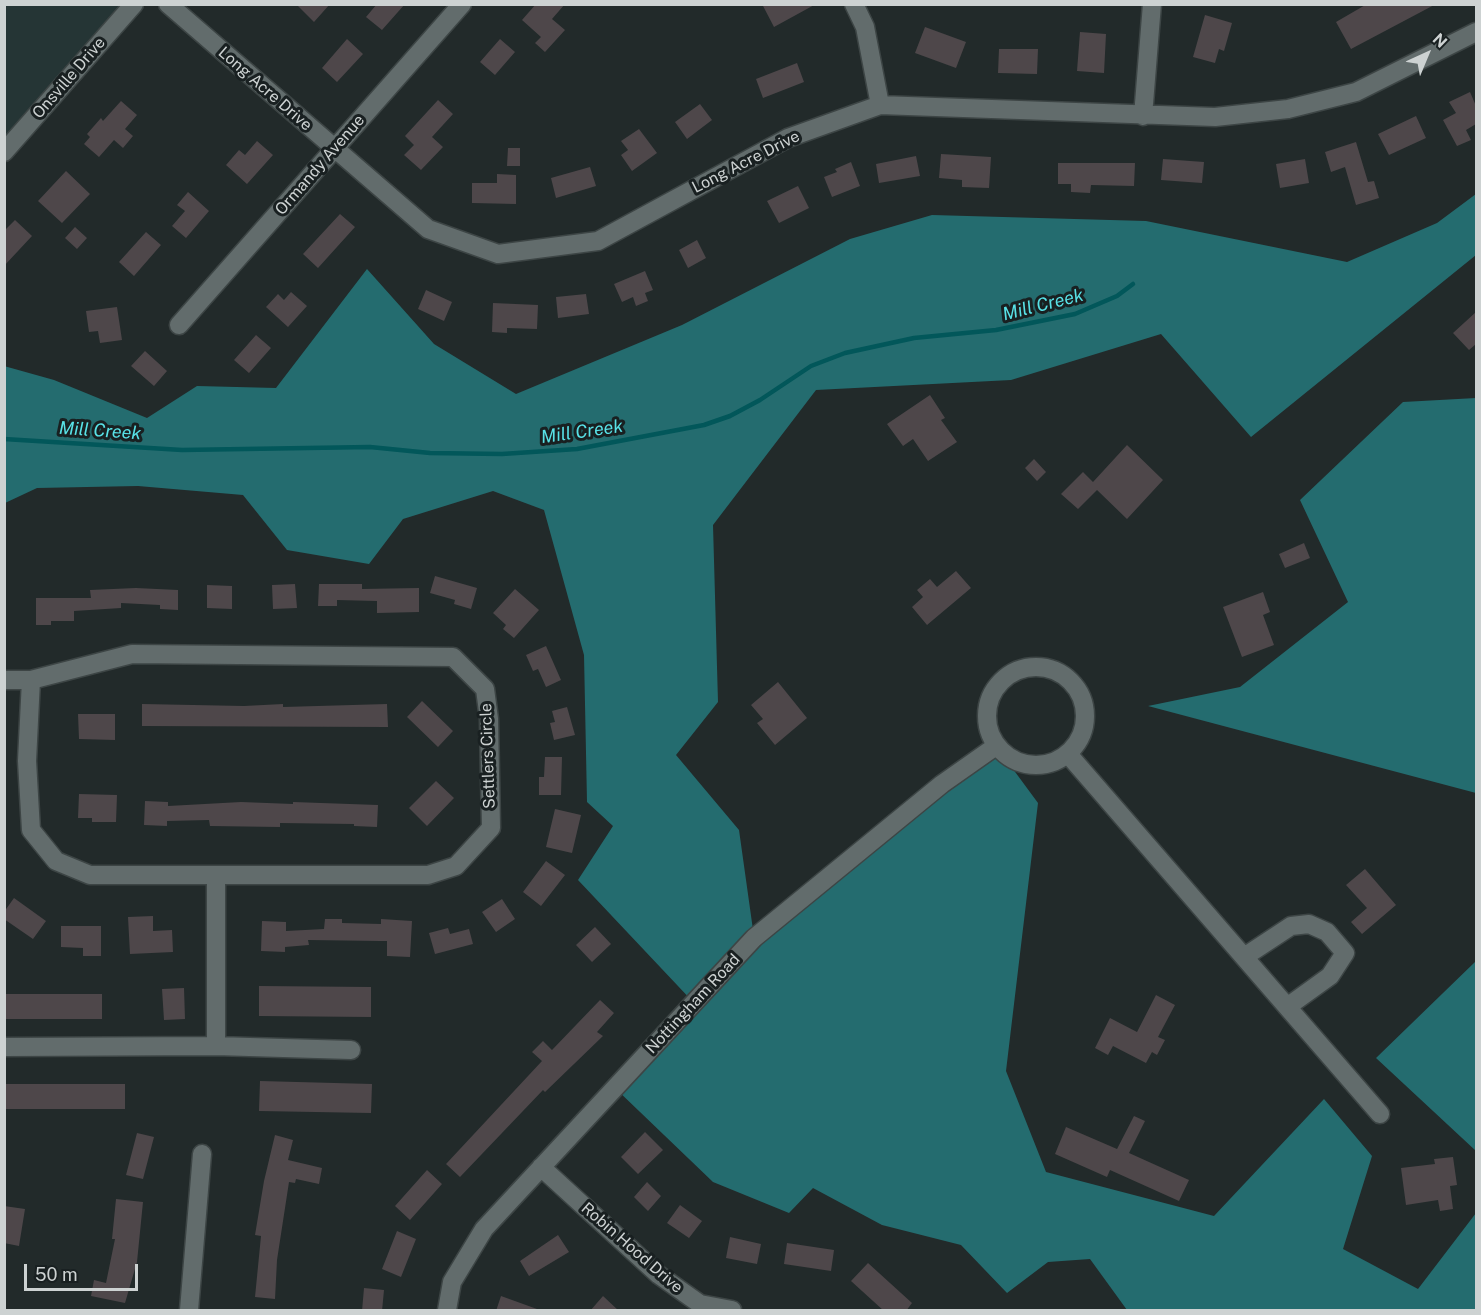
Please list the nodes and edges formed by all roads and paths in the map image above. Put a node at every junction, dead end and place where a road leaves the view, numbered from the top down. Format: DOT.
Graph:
graph roads {
  1 [pos="134,4"];
  2 [pos="168,4"];
  3 [pos="462,4"];
  4 [pos="854,4"];
  5 [pos="1152,4"];
  6 [pos="1476,32"];
  7 [pos="880,105"];
  8 [pos="1143,116"];
  9 [pos="334,149"];
  10 [pos="4,152"];
  11 [pos="179,325"];
  12 [pos="4,680"];
  13 [pos="31,680"];
  14 [pos="996,746"];
  15 [pos="1068,754"];
  16 [pos="216,875"];
  17 [pos="1244,957"];
  18 [pos="1287,1007"];
  19 [pos="216,1046"];
  20 [pos="4,1047"];
  21 [pos="351,1050"];
  22 [pos="1380,1114"];
  23 [pos="202,1154"];
  24 [pos="541,1167"];
  25 [pos="189,1311"];
  26 [pos="447,1311"];
  27 [pos="732,1311"];
  1 -- 10 [label="street, Onsville Drive"];
  2 -- 9 [label="street, Long Acre Drive"];
  3 -- 9 [label="street, Ormandy Avenue"];
  4 -- 7 [label="street"];
  5 -- 8 [label="street"];
  6 -- 8 [label="street, Long Acre Drive"];
  7 -- 8 [label="street, Long Acre Drive"];
  7 -- 9 [label="street, Long Acre Drive"];
  9 -- 11 [label="street, Ormandy Avenue"];
  12 -- 13 [label="street, Settlers Circle"];
  13 -- 16 [label="street, Settlers Circle"];
  13 -- 16 [label="street, Settlers Circle"];
  14 -- 15 [label="street"];
  14 -- 15 [label="street"];
  14 -- 24 [label="street, Nottingham Road"];
  15 -- 17 [label="street"];
  16 -- 19 [label="street"];
  17 -- 18 [label="street"];
  17 -- 18 [label="street"];
  18 -- 22 [label="street"];
  19 -- 20 [label="street"];
  19 -- 21 [label="street"];
  23 -- 25 [label="street"];
  24 -- 26 [label="street, Nottingham Road"];
  24 -- 27 [label="street, Robin Hood Drive"];
}
